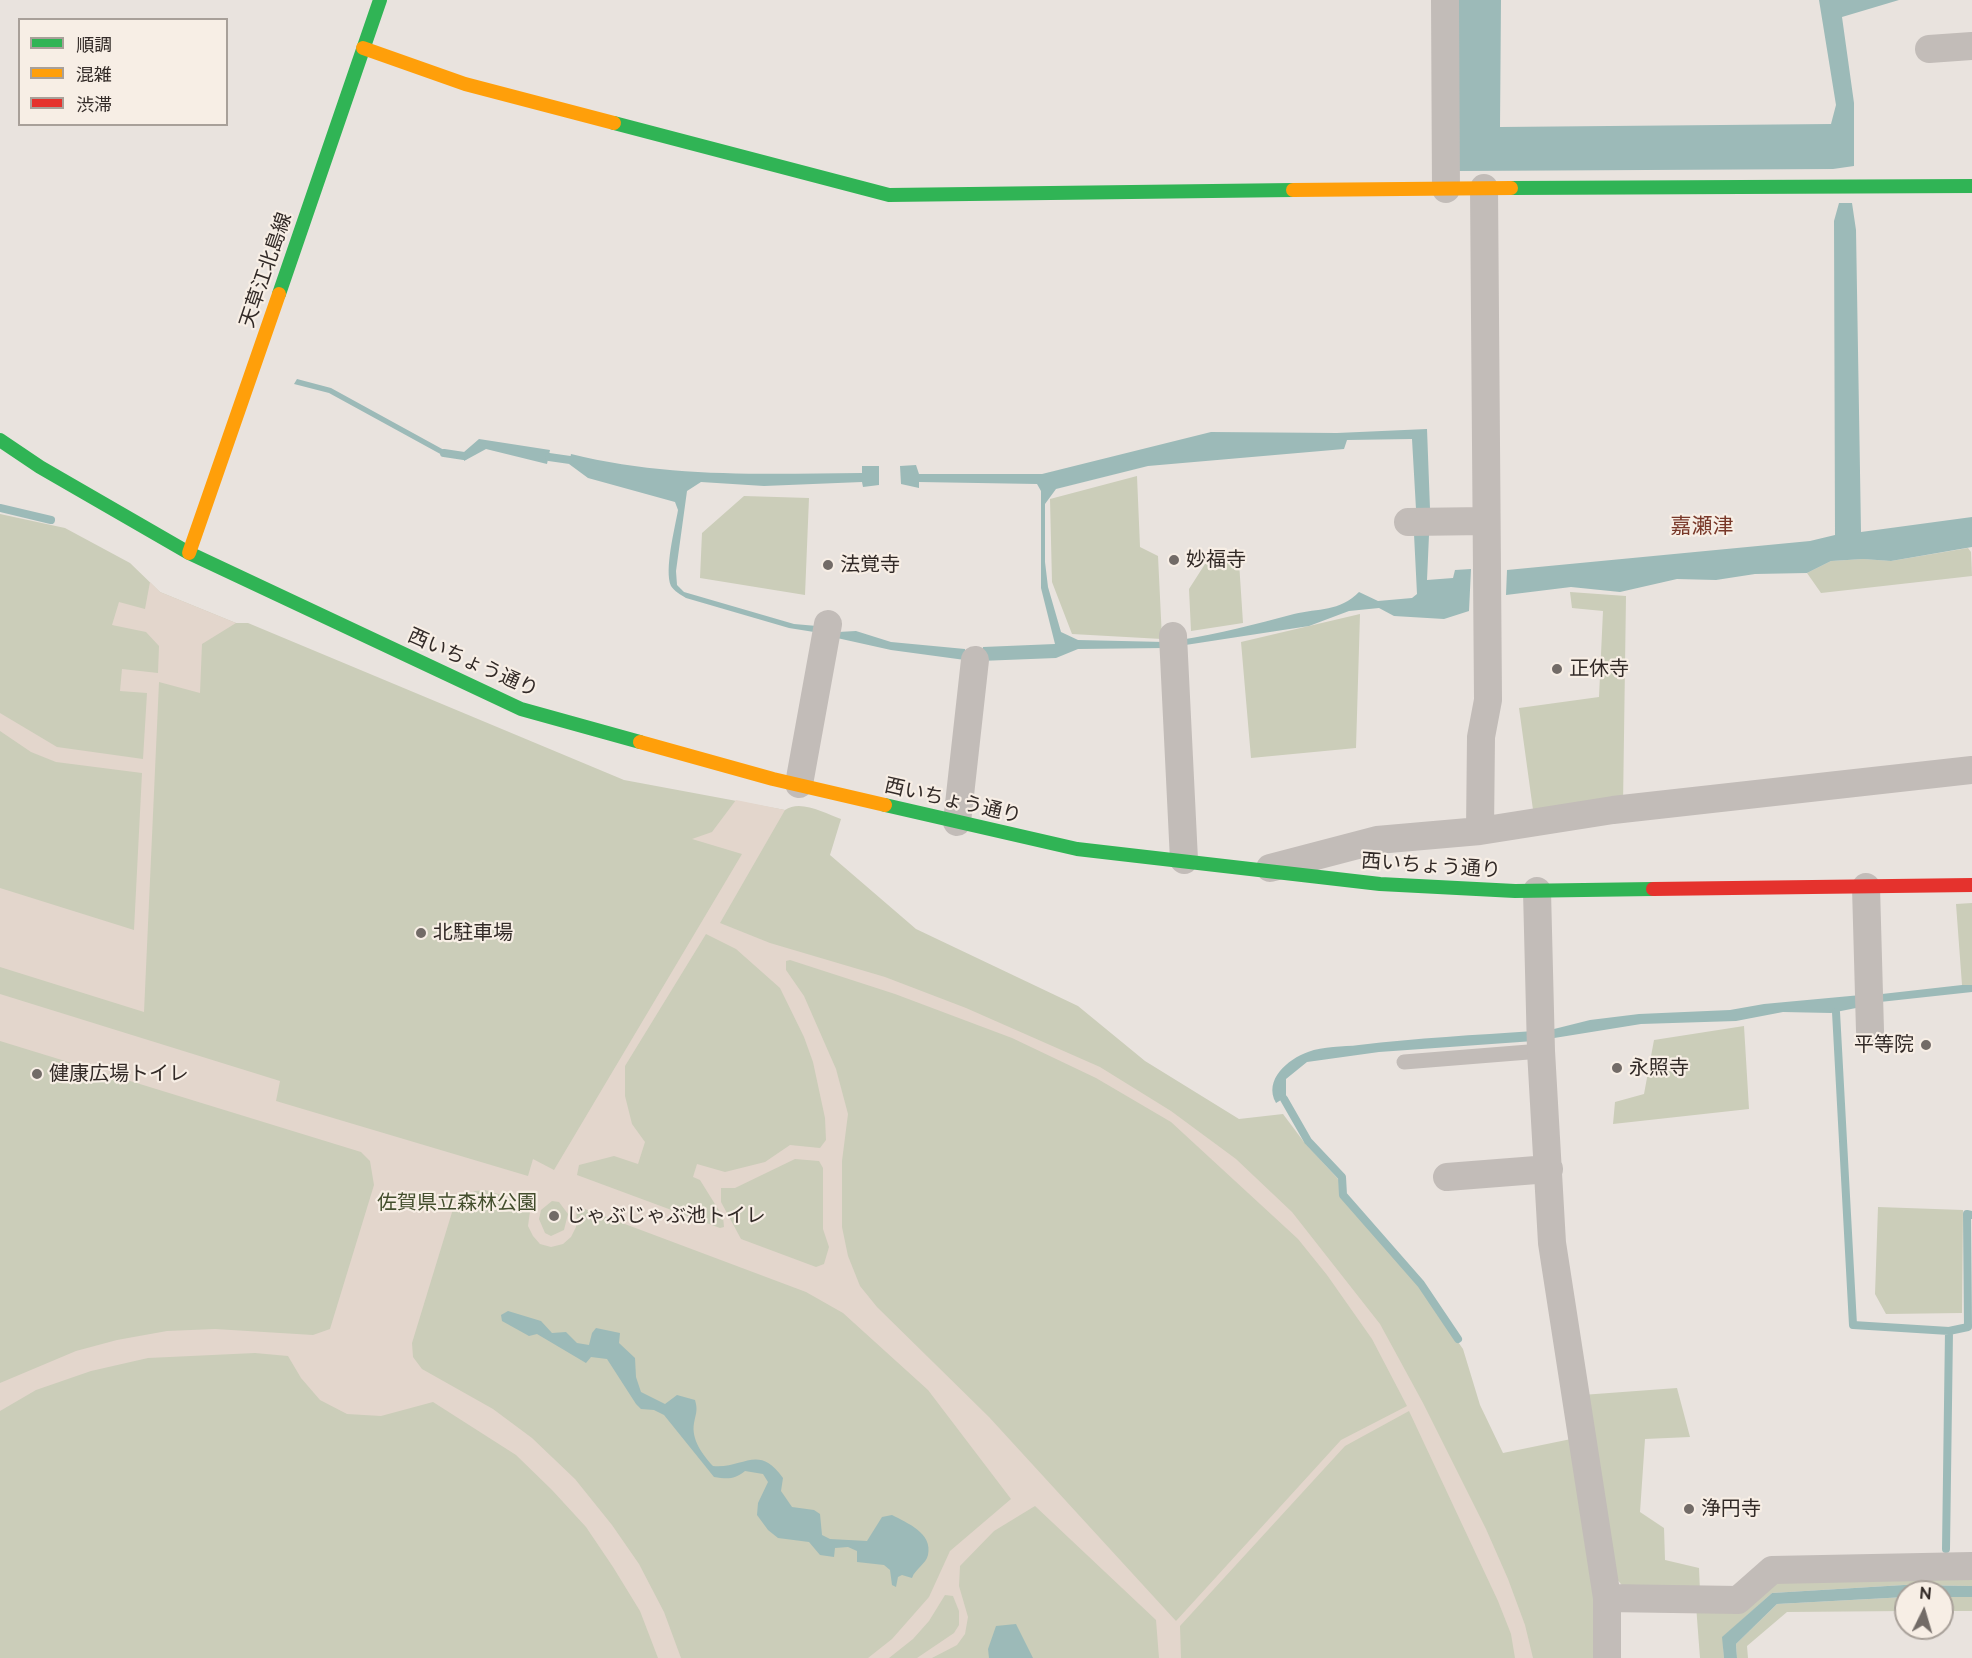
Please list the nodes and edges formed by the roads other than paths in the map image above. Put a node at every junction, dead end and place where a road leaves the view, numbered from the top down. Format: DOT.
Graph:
graph roads {
  1 [pos="380,0"];
  2 [pos="1444,0"];
  3 [pos="1972,46"];
  4 [pos="363,48"];
  5 [pos="1929,49"];
  6 [pos="1972,186"];
  7 [pos="1484,188"];
  8 [pos="1446,189"];
  9 [pos="0,440"];
  10 [pos="1486,521"];
  11 [pos="1420,522"];
  12 [pos="189,553"];
  13 [pos="826,631"];
  14 [pos="1174,643"];
  15 [pos="975,660"];
  16 [pos="1972,770"];
  17 [pos="799,784"];
  18 [pos="957,822"];
  19 [pos="1480,831"];
  20 [pos="1184,860"];
  21 [pos="1262,870"];
  22 [pos="1972,885"];
  23 [pos="1866,887"];
  24 [pos="1537,891"];
  25 [pos="1870,1030"];
  26 [pos="1541,1051"];
  27 [pos="1404,1062"];
  28 [pos="1550,1169"];
  29 [pos="1447,1177"];
  30 [pos="1972,1566"];
  31 [pos="1607,1598"];
  32 [pos="1607,1658"];
  1 -- 4 [label="main road, 天草江北島線"];
  2 -- 8 [label="street"];
  3 -- 5 [label="street"];
  4 -- 8 [label="main road"];
  4 -- 12 [label="main road, 天草江北島線"];
  6 -- 7 [label="main road"];
  7 -- 8 [label="main road"];
  7 -- 10 [label="street"];
  9 -- 12 [label="main road, 西いちょう通り"];
  10 -- 11 [label="street"];
  10 -- 19 [label="street"];
  12 -- 17 [label="main road, 西いちょう通り"];
  13 -- 17 [label="street"];
  14 -- 20 [label="street"];
  15 -- 18 [label="street"];
  16 -- 19 [label="street"];
  17 -- 18 [label="main road, 西いちょう通り"];
  18 -- 20 [label="main road, 西いちょう通り"];
  19 -- 21 [label="street"];
  20 -- 21 [label="main road, 西いちょう通り"];
  21 -- 24 [label="main road, 西いちょう通り"];
  22 -- 23 [label="main road, 西いちょう通り"];
  23 -- 24 [label="main road, 西いちょう通り"];
  23 -- 25 [label="street"];
  24 -- 26 [label="street"];
  26 -- 27 [label="lane"];
  26 -- 28 [label="street"];
  28 -- 29 [label="street"];
  28 -- 31 [label="street"];
  30 -- 31 [label="street"];
  31 -- 32 [label="street"];
}
